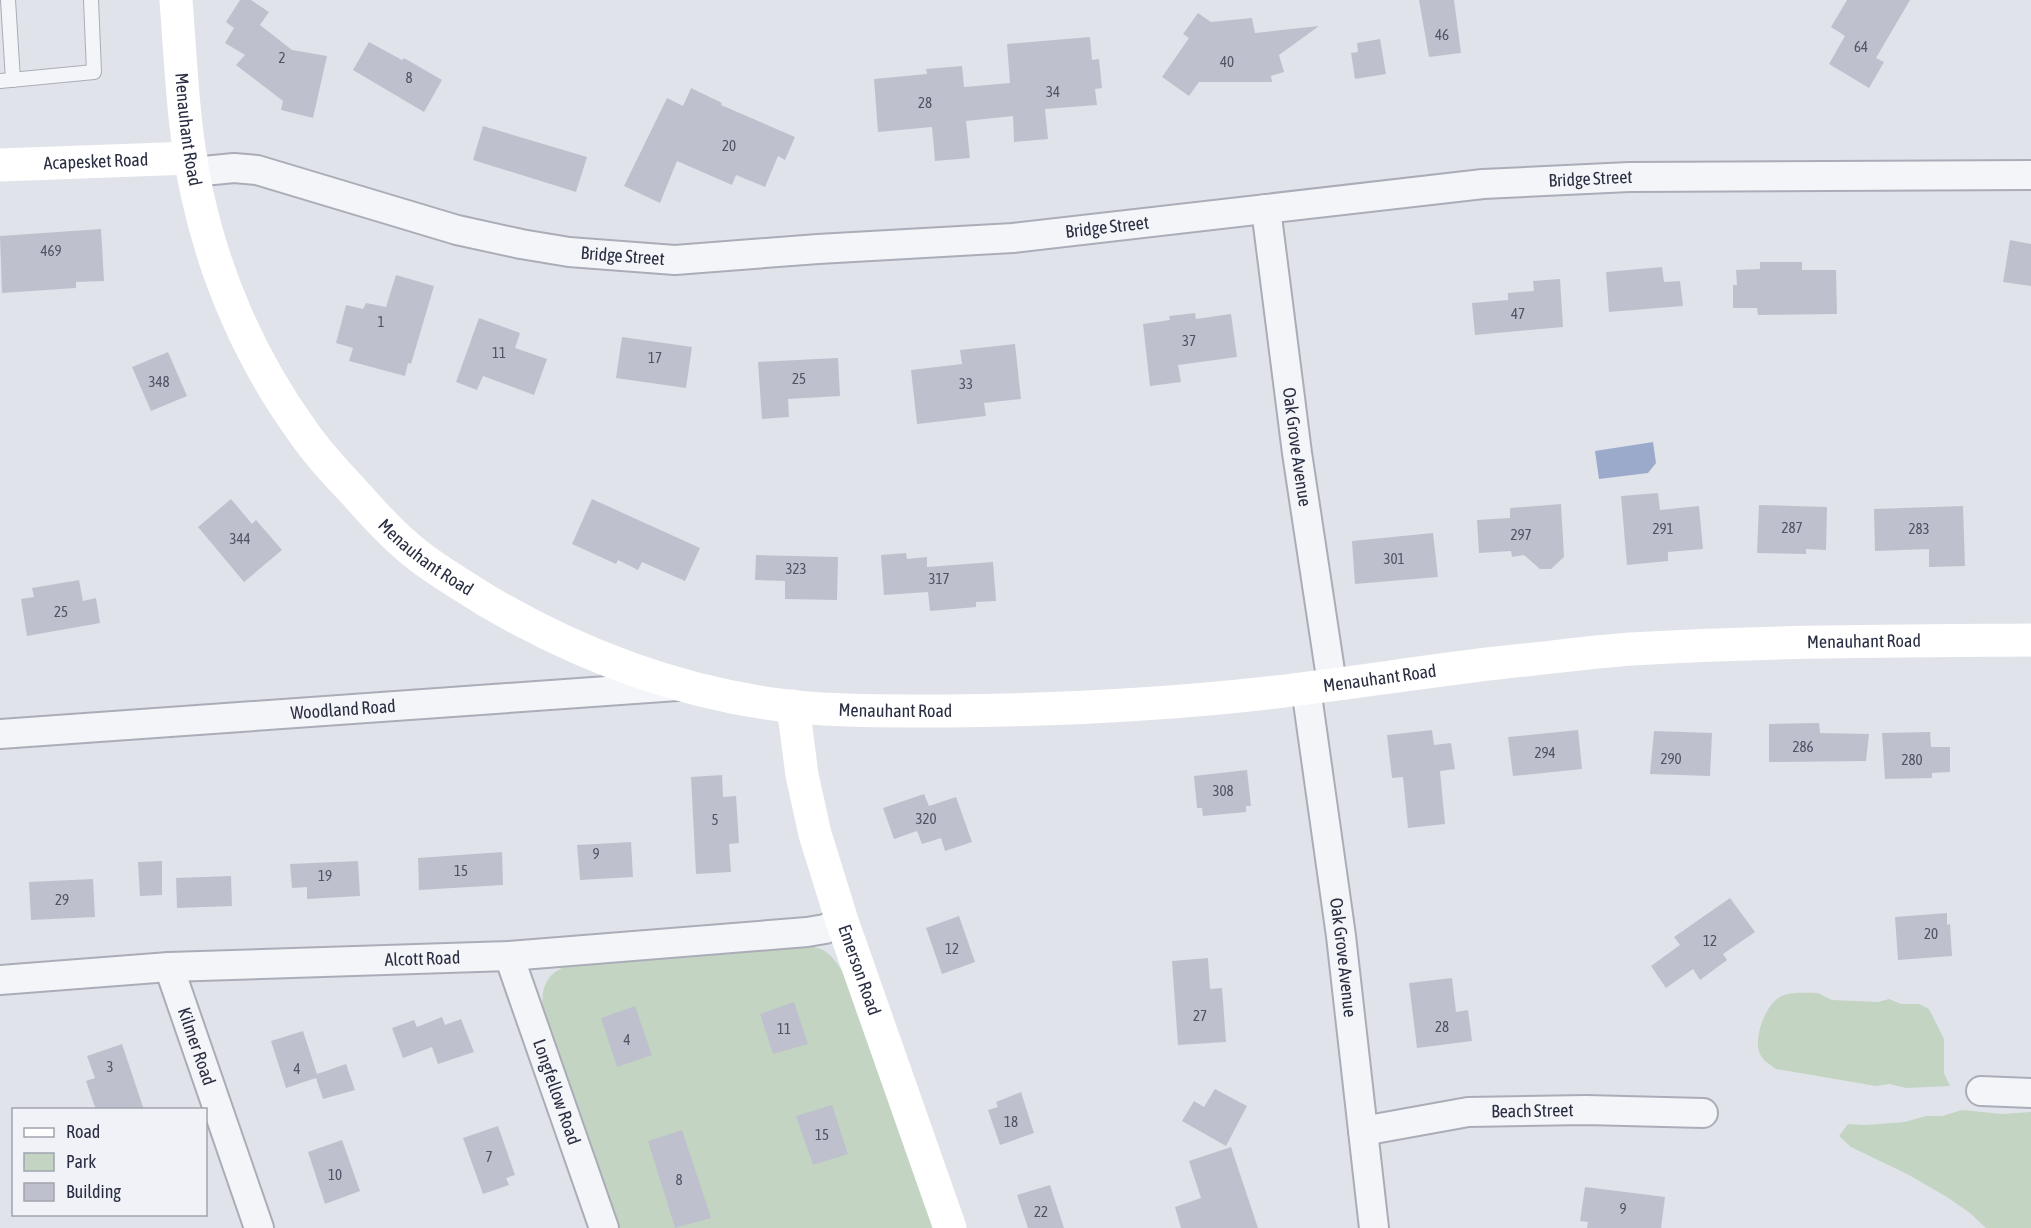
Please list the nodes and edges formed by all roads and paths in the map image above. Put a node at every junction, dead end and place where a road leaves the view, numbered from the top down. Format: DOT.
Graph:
graph roads {
  1 [pos="8,0"];
  2 [pos="91,0"];
  3 [pos="176,0"];
  4 [pos="7,81"];
  5 [pos="0,165"];
  6 [pos="192,165"];
  7 [pos="2031,175"];
  8 [pos="1266,209"];
  9 [pos="2031,640"];
  10 [pos="685,685"];
  11 [pos="1319,686"];
  12 [pos="793,706"];
  13 [pos="0,734"];
  14 [pos="842,921"];
  15 [pos="508,956"];
  16 [pos="170,967"];
  17 [pos="0,980"];
  18 [pos="1982,1091"];
  19 [pos="2031,1094"];
  20 [pos="1703,1113"];
  21 [pos="1363,1131"];
  22 [pos="259,1228"];
  23 [pos="604,1228"];
  24 [pos="951,1228"];
  25 [pos="1374,1228"];
  1 -- 4 [label="lane"];
  2 -- 4 [label="lane"];
  3 -- 6 [label="main road, Menauhant Road"];
  5 -- 6 [label="main road, Acapesket Road"];
  6 -- 8 [label="street, Bridge Street"];
  6 -- 10 [label="main road, Menauhant Road"];
  7 -- 8 [label="street, Bridge Street"];
  8 -- 11 [label="street, Oak Grove Avenue"];
  9 -- 11 [label="main road, Menauhant Road"];
  10 -- 12 [label="main road, Menauhant Road"];
  10 -- 13 [label="street, Woodland Road"];
  11 -- 12 [label="main road, Menauhant Road"];
  11 -- 21 [label="street, Oak Grove Avenue"];
  12 -- 14 [label="main road, Emerson Road"];
  14 -- 15 [label="street, Alcott Road"];
  14 -- 24 [label="main road, Emerson Road"];
  15 -- 16 [label="street, Alcott Road"];
  15 -- 23 [label="street, Longfellow Road"];
  16 -- 17 [label="street, Alcott Road"];
  16 -- 22 [label="street, Kilmer Road"];
  18 -- 19 [label="street"];
  20 -- 21 [label="street, Beach Street"];
  21 -- 25 [label="street, Oak Grove Avenue"];
}
